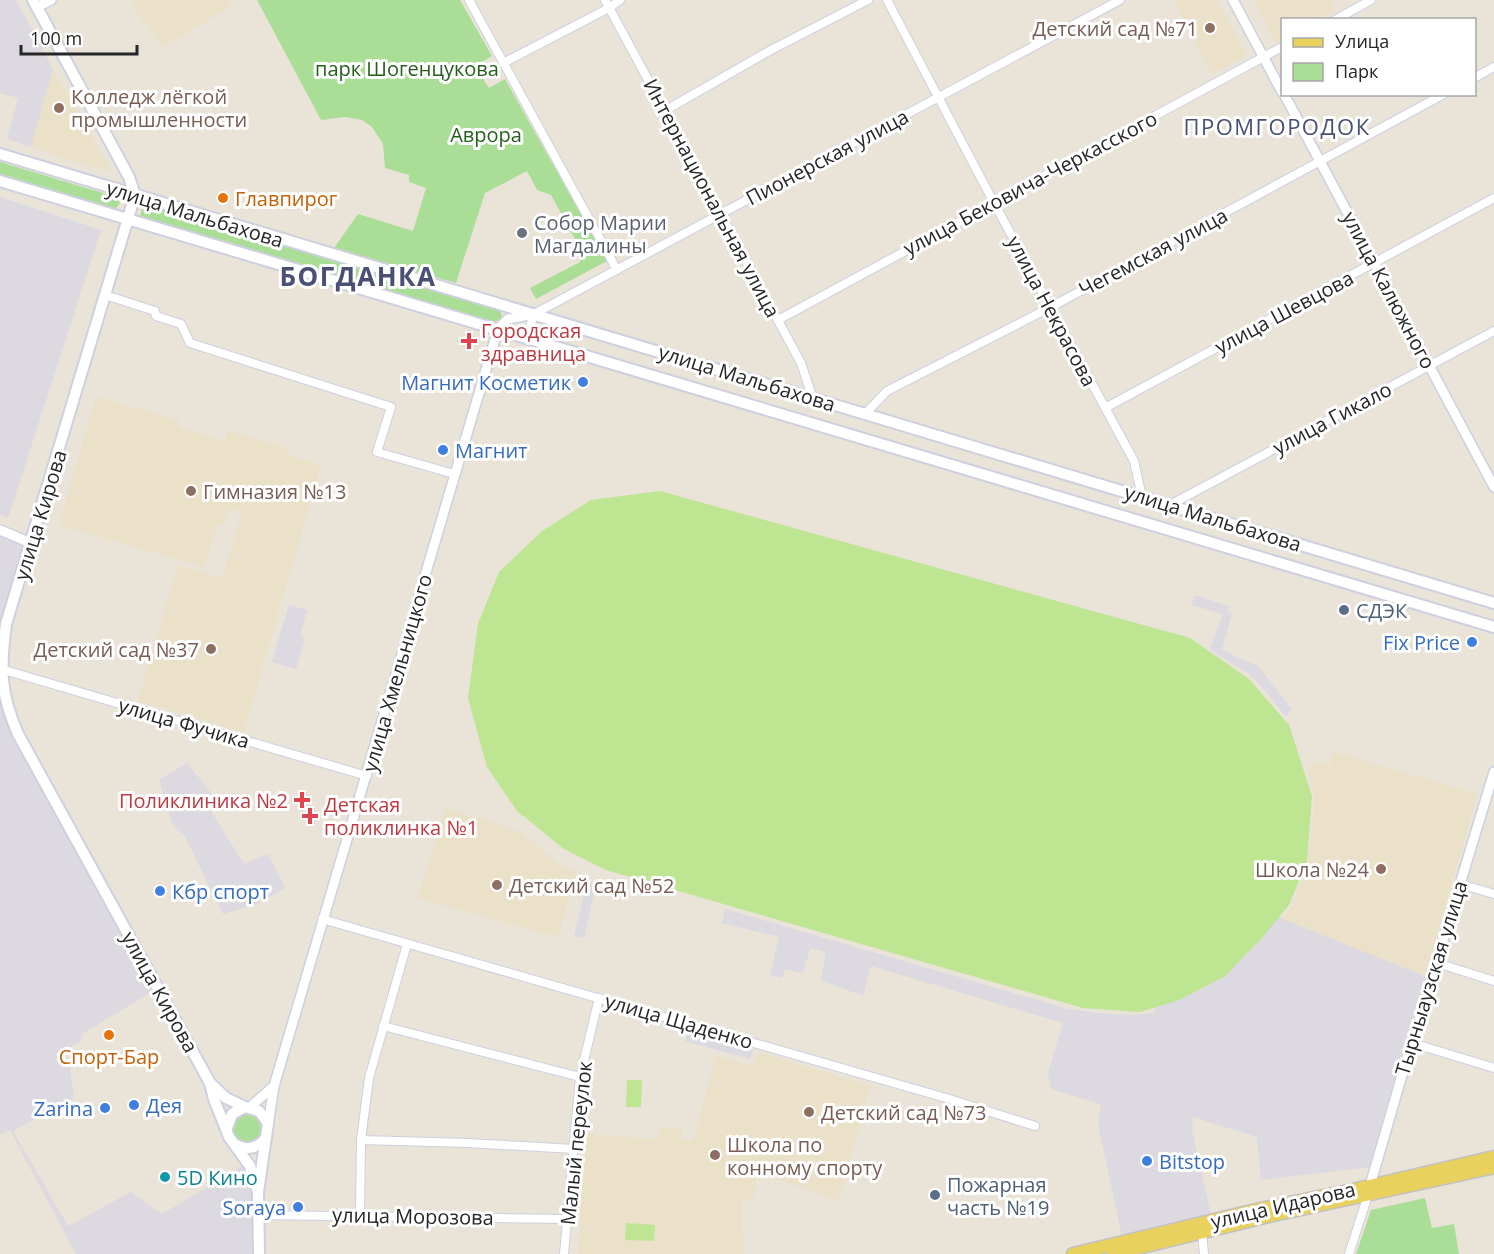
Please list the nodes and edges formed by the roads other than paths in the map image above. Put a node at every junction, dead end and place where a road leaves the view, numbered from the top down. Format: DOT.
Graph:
graph roads {
  1 [pos="51,0"];
  2 [pos="469,0"];
  3 [pos="620,0"];
  4 [pos="868,0"];
  5 [pos="887,0"];
  6 [pos="1120,0"];
  7 [pos="1233,0"];
  8 [pos="1371,0"];
  9 [pos="35,3"];
  10 [pos="607,4"];
  11 [pos="1339,18"];
  12 [pos="1281,48"];
  13 [pos="1264,57"];
  14 [pos="503,63"];
  15 [pos="1494,68"];
  16 [pos="1476,77"];
  17 [pos="1281,89"];
  18 [pos="939,96"];
  19 [pos="1285,96"];
  20 [pos="1440,96"];
  21 [pos="666,110"];
  22 [pos="0,154"];
  23 [pos="1321,162"];
  24 [pos="0,181"];
  25 [pos="135,195"];
  26 [pos="1494,198"];
  27 [pos="994,203"];
  28 [pos="721,214"];
  29 [pos="128,219"];
  30 [pos="1374,264"];
  31 [pos="617,270"];
  32 [pos="105,295"];
  33 [pos="505,306"];
  34 [pos="1051,307"];
  35 [pos="534,314"];
  36 [pos="508,319"];
  37 [pos="778,320"];
  38 [pos="498,329"];
  39 [pos="1494,331"];
  40 [pos="527,337"];
  41 [pos="1430,366"];
  42 [pos="813,399"];
  43 [pos="1105,408"];
  44 [pos="865,414"];
  45 [pos="1494,465"];
  46 [pos="1485,470"];
  47 [pos="454,474"];
  48 [pos="1494,487"];
  49 [pos="1142,497"];
  50 [pos="1170,505"];
  51 [pos="0,530"];
  52 [pos="31,543"];
  53 [pos="1494,603"];
  54 [pos="1494,627"];
  55 [pos="1,669"];
  56 [pos="1494,772"];
  57 [pos="367,776"];
  58 [pos="1484,805"];
  59 [pos="1494,808"];
  60 [pos="1460,884"];
  61 [pos="1494,894"];
  62 [pos="322,919"];
  63 [pos="407,944"];
  64 [pos="1437,963"];
  65 [pos="1494,981"];
  66 [pos="599,998"];
  67 [pos="383,1026"];
  68 [pos="1412,1043"];
  69 [pos="1494,1068"];
  70 [pos="580,1077"];
  71 [pos="210,1083"];
  72 [pos="274,1086"];
  73 [pos="247,1107"];
  74 [pos="1035,1126"];
  75 [pos="227,1128"];
  76 [pos="267,1133"];
  77 [pos="361,1140"];
  78 [pos="236,1145"];
  79 [pos="574,1149"];
  80 [pos="1494,1157"];
  81 [pos="1494,1167"];
  82 [pos="1369,1190"];
  83 [pos="258,1192"];
  84 [pos="259,1215"];
  85 [pos="360,1215"];
  86 [pos="568,1218"];
  87 [pos="1202,1232"];
  88 [pos="259,1254"];
  89 [pos="564,1254"];
  90 [pos="1073,1254"];
  91 [pos="1113,1254"];
  92 [pos="1204,1254"];
  93 [pos="1349,1254"];
  1 -- 9 [label="street"];
  2 -- 14 [label="street"];
  3 -- 10 [label="street"];
  4 -- 21 [label="street"];
  5 -- 18 [label="street, улица Некрасова"];
  6 -- 18 [label="street, Пионерская улица"];
  7 -- 13 [label="street, улица Калюжного"];
  8 -- 11 [label="street"];
  9 -- 25 [label="main road"];
  10 -- 14 [label="street"];
  10 -- 21 [label="street, Интернациональная улица"];
  12 -- 13 [label="street, улица Бековича-Черкасского"];
  13 -- 17 [label="street, улица Калюжного"];
  13 -- 27 [label="street, улица Бековича-Черкасского"];
  14 -- 31 [label="street"];
  15 -- 16 [label="street"];
  18 -- 27 [label="street, улица Некрасова"];
  18 -- 28 [label="street, Пионерская улица"];
  19 -- 23 [label="street, улица Калюжного"];
  20 -- 23 [label="street, Чегемская улица"];
  21 -- 28 [label="street, Интернациональная улица"];
  22 -- 25 [label="main road, улица Мальбахова"];
  23 -- 30 [label="street, улица Калюжного"];
  23 -- 34 [label="street, Чегемская улица"];
  24 -- 29 [label="main road, улица Мальбахова"];
  25 -- 29 [label="main road, улица Кирова"];
  25 -- 33 [label="main road, улица Мальбахова"];
  26 -- 30 [label="street, улица Шевцова"];
  27 -- 34 [label="street, улица Некрасова"];
  27 -- 37 [label="street, улица Бековича-Черкасского"];
  28 -- 31 [label="street, Пионерская улица"];
  28 -- 37 [label="street, Интернациональная улица"];
  29 -- 32 [label="main road, улица Кирова"];
  29 -- 38 [label="main road, улица Мальбахова"];
  30 -- 41 [label="street, улица Калюжного"];
  30 -- 43 [label="street, улица Шевцова"];
  31 -- 35 [label="street, Пионерская улица"];
  32 -- 47 [label="street"];
  32 -- 52 [label="main road, улица Кирова"];
  33 -- 35 [label="main road, улица Мальбахова"];
  33 -- 36 [label="street"];
  34 -- 43 [label="street, улица Некрасова"];
  34 -- 44 [label="street, Чегемская улица"];
  35 -- 36 [label="street"];
  35 -- 40 [label="street"];
  35 -- 42 [label="main road, улица Мальбахова"];
  36 -- 38 [label="street"];
  37 -- 42 [label="street, Интернациональная улица"];
  38 -- 40 [label="main road, улица Мальбахова"];
  38 -- 47 [label="street, улица Хмельницкого"];
  39 -- 41 [label="street, улица Гикало"];
  40 -- 54 [label="main road, улица Мальбахова"];
  41 -- 46 [label="street, улица Калюжного"];
  41 -- 50 [label="street, улица Гикало"];
  42 -- 44 [label="main road, улица Мальбахова"];
  43 -- 49 [label="street, улица Некрасова"];
  44 -- 49 [label="main road, улица Мальбахова"];
  45 -- 46 [label="street"];
  46 -- 48 [label="street, улица Калюжного"];
  47 -- 57 [label="street, улица Хмельницкого"];
  49 -- 50 [label="main road, улица Мальбахова"];
  50 -- 53 [label="main road, улица Мальбахова"];
  51 -- 52 [label="street"];
  52 -- 55 [label="main road, улица Кирова"];
  55 -- 57 [label="street, улица Фучика"];
  55 -- 71 [label="main road, улица Кирова"];
  56 -- 58 [label="street, Тырныаузская улица"];
  57 -- 62 [label="street, улица Хмельницкого"];
  58 -- 59 [label="street"];
  58 -- 60 [label="street, Тырныаузская улица"];
  60 -- 61 [label="street"];
  60 -- 64 [label="street, Тырныаузская улица"];
  62 -- 63 [label="street, улица Щаденко"];
  62 -- 72 [label="street, улица Хмельницкого"];
  63 -- 66 [label="street, улица Щаденко"];
  63 -- 67 [label="street"];
  64 -- 65 [label="street"];
  64 -- 68 [label="street, Тырныаузская улица"];
  66 -- 70 [label="street, Малый переулок"];
  66 -- 74 [label="street, улица Щаденко"];
  67 -- 70 [label="street"];
  67 -- 77 [label="street"];
  68 -- 69 [label="street"];
  68 -- 82 [label="street, Тырныаузская улица"];
  70 -- 79 [label="street, Малый переулок"];
  71 -- 73 [label="main road"];
  71 -- 75 [label="main road"];
  72 -- 73 [label="street"];
  72 -- 76 [label="street, улица Хмельницкого"];
  73 -- 75 [label="main road"];
  73 -- 76 [label="main road"];
  75 -- 78 [label="main road"];
  76 -- 78 [label="main road"];
  76 -- 83 [label="main road"];
  77 -- 79 [label="street"];
  77 -- 85 [label="street"];
  78 -- 83 [label="main road"];
  79 -- 86 [label="street, Малый переулок"];
  80 -- 82 [label="main road, улица Идарова"];
  81 -- 82 [label="main road, улица Идарова"];
  82 -- 87 [label="main road, улица Идарова"];
  82 -- 90 [label="main road, улица Идарова"];
  82 -- 93 [label="street"];
  83 -- 84 [label="main road"];
  84 -- 85 [label="street, улица Морозова"];
  84 -- 88 [label="main road"];
  85 -- 86 [label="street, улица Морозова"];
  86 -- 89 [label="street, Малый переулок"];
  87 -- 91 [label="main road, улица Идарова"];
  87 -- 92 [label="street"];
}
